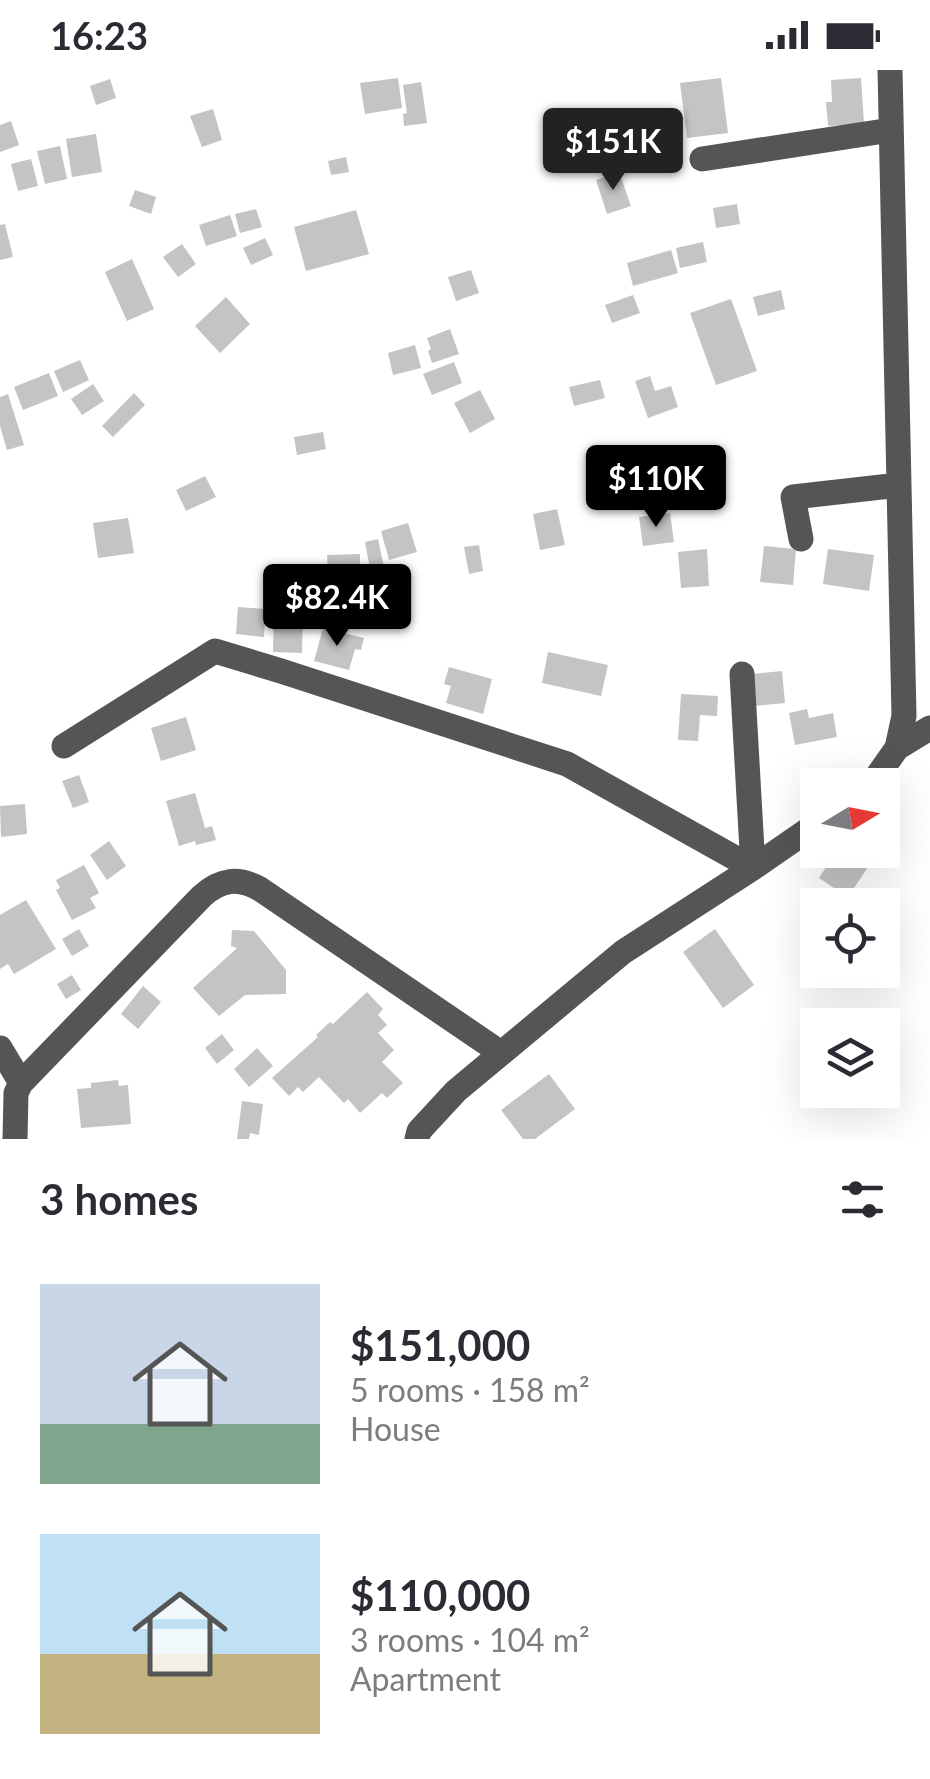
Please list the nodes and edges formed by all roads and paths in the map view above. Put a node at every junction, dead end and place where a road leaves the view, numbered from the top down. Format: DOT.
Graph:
graph roads {
  1 [pos="890,70"];
  2 [pos="891,130"];
  3 [pos="702,159"];
  4 [pos="899,485"];
  5 [pos="801,539"];
  6 [pos="742,674"];
  7 [pos="930,728"];
  8 [pos="64,746"];
  9 [pos="897,748"];
  10 [pos="883,768"];
  11 [pos="800,836"];
  12 [pos="754,868"];
  13 [pos="0,1048"];
  14 [pos="502,1053"];
  15 [pos="12,1101"];
  16 [pos="15,1139"];
  17 [pos="417,1139"];
  1 -- 2 [label="street"];
  2 -- 3 [label="street"];
  2 -- 4 [label="street"];
  4 -- 5 [label="street"];
  4 -- 9 [label="street"];
  6 -- 12 [label="street"];
  7 -- 9 [label="street"];
  8 -- 12 [label="street"];
  9 -- 10 [label="street"];
  11 -- 12 [label="street"];
  12 -- 14 [label="street"];
  13 -- 15 [label="street"];
  14 -- 15 [label="street"];
  14 -- 17 [label="street"];
  15 -- 16 [label="street"];
}
